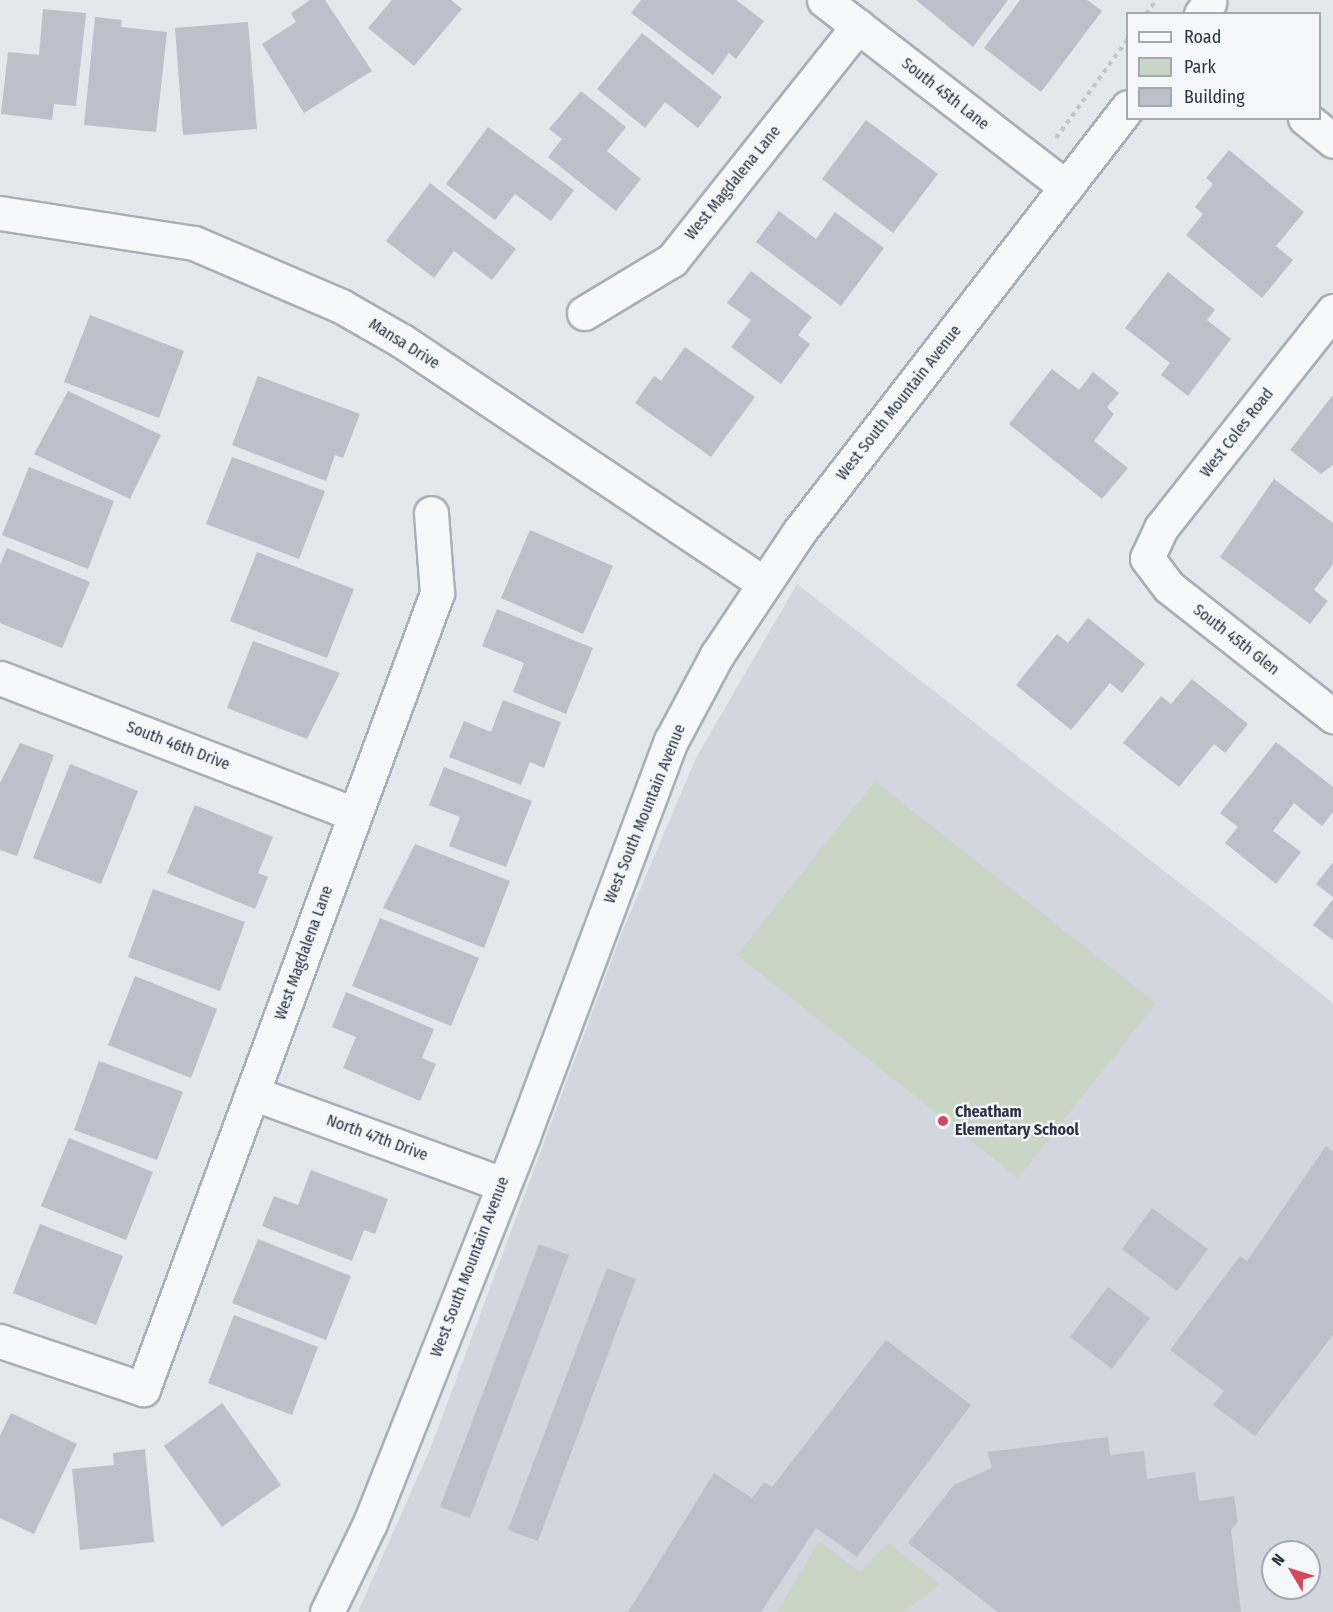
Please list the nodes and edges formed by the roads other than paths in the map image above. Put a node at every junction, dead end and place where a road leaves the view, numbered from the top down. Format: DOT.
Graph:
graph roads {
  1 [pos="824,0"];
  2 [pos="858,26"];
  3 [pos="1126,110"];
  4 [pos="1307,120"];
  5 [pos="1333,141"];
  6 [pos="1066,188"];
  7 [pos="0,213"];
  8 [pos="1333,311"];
  9 [pos="584,313"];
  10 [pos="432,513"];
  11 [pos="1147,558"];
  12 [pos="763,583"];
  13 [pos="0,678"];
  14 [pos="1333,716"];
  15 [pos="355,814"];
  16 [pos="252,1093"];
  17 [pos="502,1184"];
  18 [pos="0,1341"];
  19 [pos="327,1612"];
  1 -- 2 [label="street, South 45th Lane"];
  2 -- 6 [label="street, South 45th Lane"];
  2 -- 9 [label="street, West Magdalena Lane"];
  3 -- 6 [label="street, West South Mountain Avenue"];
  4 -- 5 [label="street"];
  6 -- 12 [label="street, West South Mountain Avenue"];
  7 -- 12 [label="street, Mansa Drive"];
  8 -- 11 [label="street, West Coles Road"];
  10 -- 15 [label="street, West Magdalena Lane"];
  11 -- 14 [label="street, South 45th Glen"];
  12 -- 17 [label="street, West South Mountain Avenue"];
  13 -- 15 [label="street, South 46th Drive"];
  15 -- 16 [label="street, West Magdalena Lane"];
  16 -- 17 [label="street, North 47th Drive"];
  16 -- 18 [label="street, West Magdalena Lane"];
  17 -- 19 [label="street, West South Mountain Avenue"];
}
